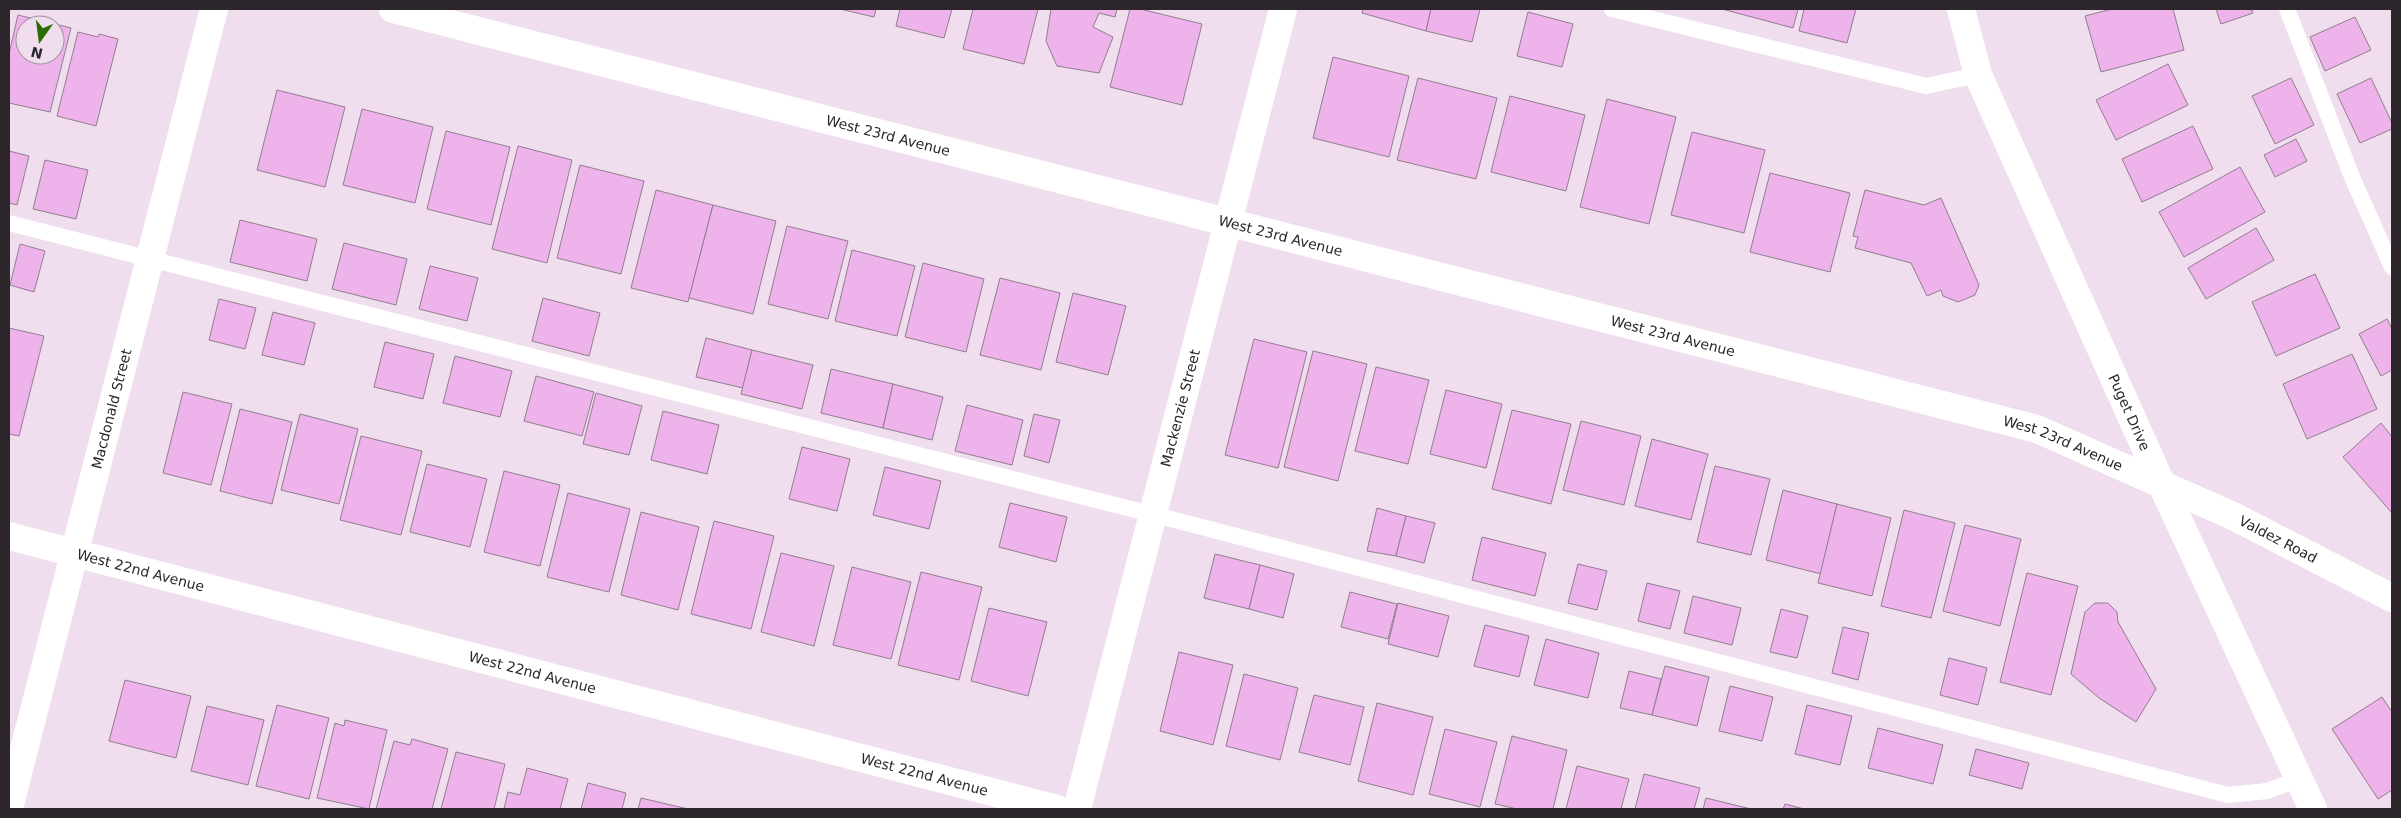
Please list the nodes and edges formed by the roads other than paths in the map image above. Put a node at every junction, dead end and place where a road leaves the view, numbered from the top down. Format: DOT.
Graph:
graph roads {
  1 [pos="214,9"];
  2 [pos="392,9"];
  3 [pos="1283,9"];
  4 [pos="1612,9"];
  5 [pos="1961,9"];
  6 [pos="2287,9"];
  7 [pos="1978,75"];
  8 [pos="1228,221"];
  9 [pos="9,224"];
  10 [pos="150,260"];
  11 [pos="2392,267"];
  12 [pos="2162,485"];
  13 [pos="1152,514"];
  14 [pos="9,536"];
  15 [pos="76,553"];
  16 [pos="2392,598"];
  17 [pos="2300,779"];
  18 [pos="9,808"];
  19 [pos="1057,809"];
  20 [pos="1078,809"];
  21 [pos="2313,809"];
  1 -- 10 [label="street, Macdonald Street"];
  2 -- 8 [label="street, West 23rd Avenue"];
  3 -- 8 [label="street, Mackenzie Street"];
  4 -- 7 [label="lane"];
  5 -- 7 [label="street, Puget Drive"];
  6 -- 11 [label="lane"];
  7 -- 12 [label="street, Puget Drive"];
  8 -- 12 [label="street, West 23rd Avenue"];
  8 -- 13 [label="street, Mackenzie Street"];
  9 -- 10 [label="lane"];
  10 -- 13 [label="lane"];
  10 -- 15 [label="street, Macdonald Street"];
  12 -- 16 [label="street, Valdez Road"];
  12 -- 17 [label="street, Puget Drive"];
  13 -- 17 [label="lane"];
  13 -- 20 [label="street, Mackenzie Street"];
  14 -- 15 [label="street, West 22nd Avenue"];
  15 -- 18 [label="street, Macdonald Street"];
  15 -- 19 [label="street, West 22nd Avenue"];
  17 -- 21 [label="street, Puget Drive"];
}
